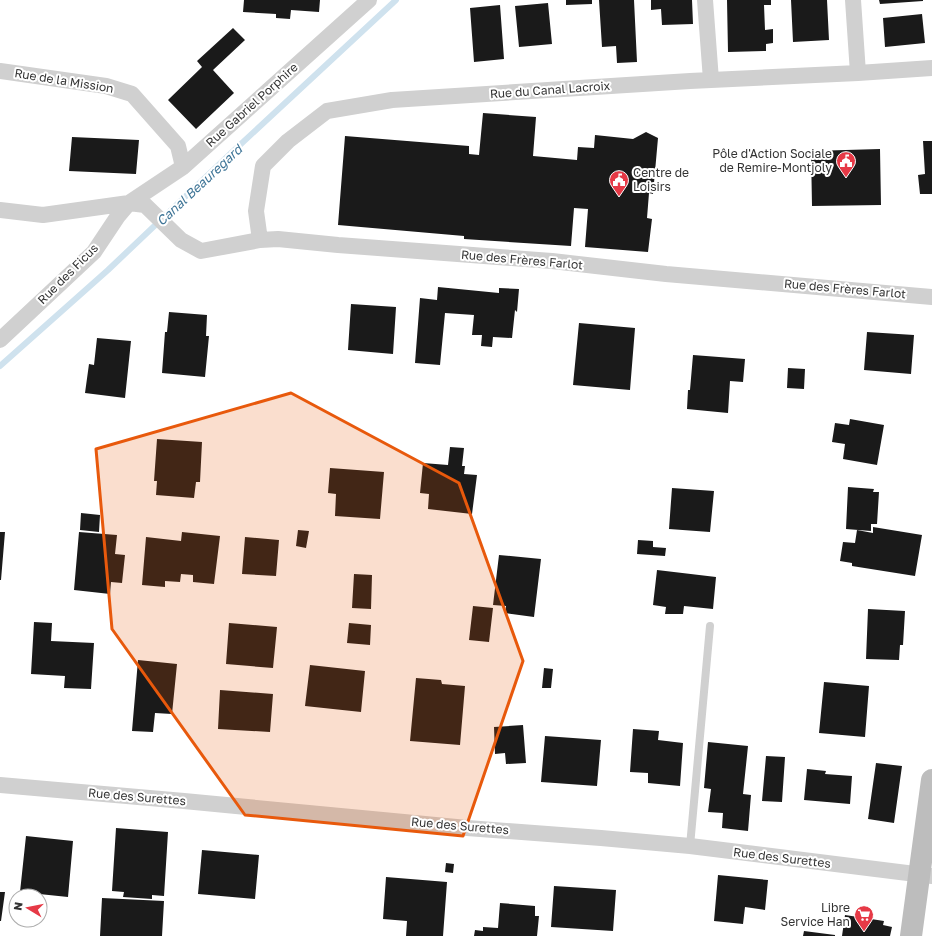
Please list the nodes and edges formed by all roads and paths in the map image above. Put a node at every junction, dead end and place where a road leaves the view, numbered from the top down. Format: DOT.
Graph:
graph roads {
  1 [pos="368,0"];
  2 [pos="705,0"];
  3 [pos="854,0"];
  4 [pos="932,68"];
  5 [pos="0,71"];
  6 [pos="858,73"];
  7 [pos="711,80"];
  8 [pos="184,167"];
  9 [pos="129,203"];
  10 [pos="0,210"];
  11 [pos="260,240"];
  12 [pos="932,297"];
  13 [pos="0,340"];
  14 [pos="710,626"];
  15 [pos="932,780"];
  16 [pos="0,785"];
  17 [pos="690,846"];
  18 [pos="926,875"];
  19 [pos="911,936"];
  1 -- 8 [label="street, Rue Gabriel Porphire"];
  2 -- 7 [label="street"];
  3 -- 6 [label="street"];
  4 -- 6 [label="street, Rue du Canal Lacroix"];
  5 -- 8 [label="street, Rue de la Mission"];
  6 -- 7 [label="street, Rue du Canal Lacroix"];
  7 -- 11 [label="street, Rue du Canal Lacroix"];
  8 -- 9 [label="street, Rue Gabriel Porphire"];
  9 -- 10 [label="street"];
  9 -- 11 [label="street, Rue des Frères Farlot"];
  9 -- 13 [label="street, Rue des Ficus"];
  11 -- 12 [label="street, Rue des Frères Farlot"];
  14 -- 17 [label="lane"];
  15 -- 18 [label="main road"];
  16 -- 17 [label="street, Rue des Surettes"];
  17 -- 18 [label="street, Rue des Surettes"];
  18 -- 19 [label="main road"];
}
